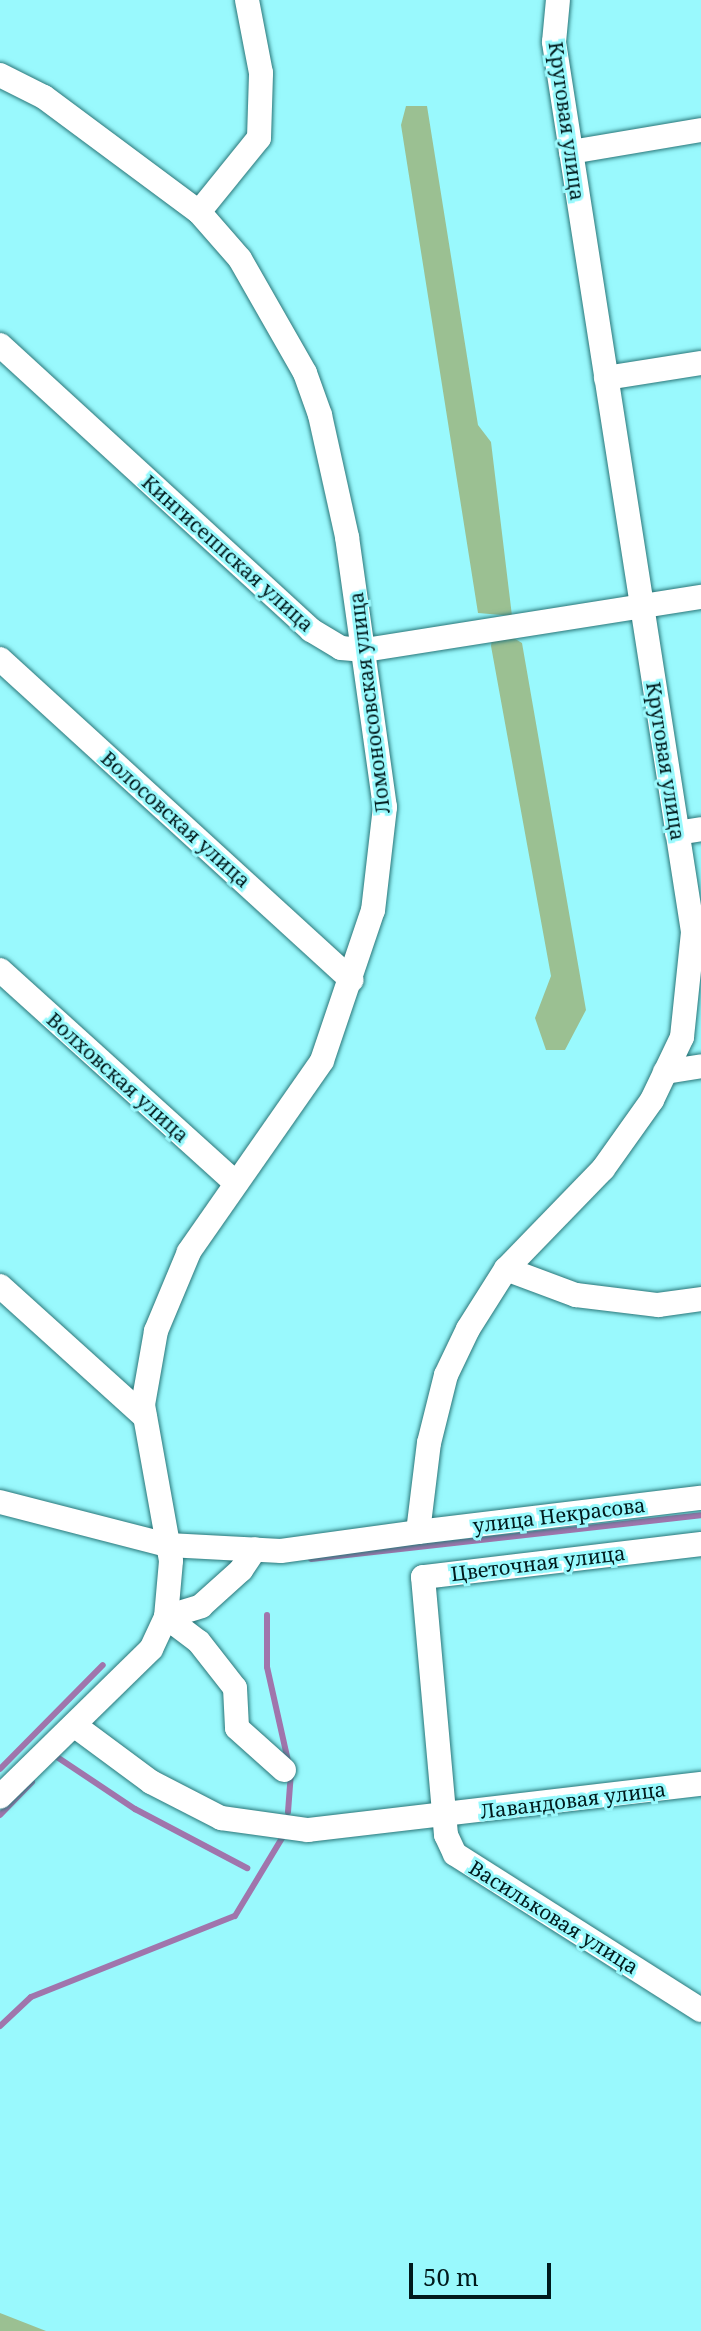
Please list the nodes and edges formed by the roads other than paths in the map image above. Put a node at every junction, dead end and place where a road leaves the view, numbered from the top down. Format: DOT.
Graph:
graph roads {
  1 [pos="247,0"];
  2 [pos="558,0"];
  3 [pos="0,75"];
  4 [pos="701,130"];
  5 [pos="571,152"];
  6 [pos="199,212"];
  7 [pos="0,345"];
  8 [pos="701,363"];
  9 [pos="606,378"];
  10 [pos="701,597"];
  11 [pos="642,607"];
  12 [pos="365,650"];
  13 [pos="0,659"];
  14 [pos="689,831"];
  15 [pos="0,970"];
  16 [pos="352,980"];
  17 [pos="701,1066"];
  18 [pos="665,1072"];
  19 [pos="236,1183"];
  20 [pos="506,1269"];
  21 [pos="0,1286"];
  22 [pos="701,1299"];
  23 [pos="145,1417"];
  24 [pos="701,1498"];
  25 [pos="0,1502"];
  26 [pos="418,1532"];
  27 [pos="701,1544"];
  28 [pos="168,1545"];
  29 [pos="255,1549"];
  30 [pos="166,1617"];
  31 [pos="74,1725"];
  32 [pos="284,1770"];
  33 [pos="701,1784"];
  34 [pos="0,1797"];
  35 [pos="445,1816"];
  36 [pos="701,2010"];
  1 -- 6 [label="street"];
  2 -- 5 [label="street, Круговая улица"];
  3 -- 6 [label="street, Ломоносовская улица"];
  4 -- 5 [label="street"];
  5 -- 9 [label="street, Круговая улица"];
  6 -- 12 [label="street, Ломоносовская улица"];
  7 -- 12 [label="street, Кингисеппская улица"];
  8 -- 9 [label="street"];
  9 -- 11 [label="street, Круговая улица"];
  10 -- 11 [label="street, Кингисеппская улица"];
  11 -- 12 [label="street, Кингисеппская улица"];
  11 -- 14 [label="street, Круговая улица"];
  12 -- 16 [label="street, Ломоносовская улица"];
  13 -- 16 [label="street, Волосовская улица"];
  14 -- 18 [label="street, Круговая улица"];
  15 -- 19 [label="street, Волховская улица"];
  16 -- 19 [label="street, Ломоносовская улица"];
  17 -- 18 [label="street"];
  18 -- 20 [label="street, Круговая улица"];
  19 -- 23 [label="street, Ломоносовская улица"];
  20 -- 22 [label="street"];
  20 -- 26 [label="street, Круговая улица"];
  21 -- 23 [label="street"];
  23 -- 28 [label="street, Ломоносовская улица"];
  24 -- 26 [label="street, улица Некрасова"];
  25 -- 28 [label="street"];
  26 -- 29 [label="street"];
  27 -- 35 [label="street, Цветочная улица"];
  28 -- 29 [label="street"];
  28 -- 30 [label="street, Ломоносовская улица"];
  29 -- 30 [label="street"];
  30 -- 31 [label="street, Ломоносовская улица"];
  30 -- 32 [label="street"];
  31 -- 34 [label="street"];
  31 -- 35 [label="street"];
  33 -- 35 [label="street, Лавандовая улица"];
  35 -- 36 [label="street, Васильковая улица"];
}
